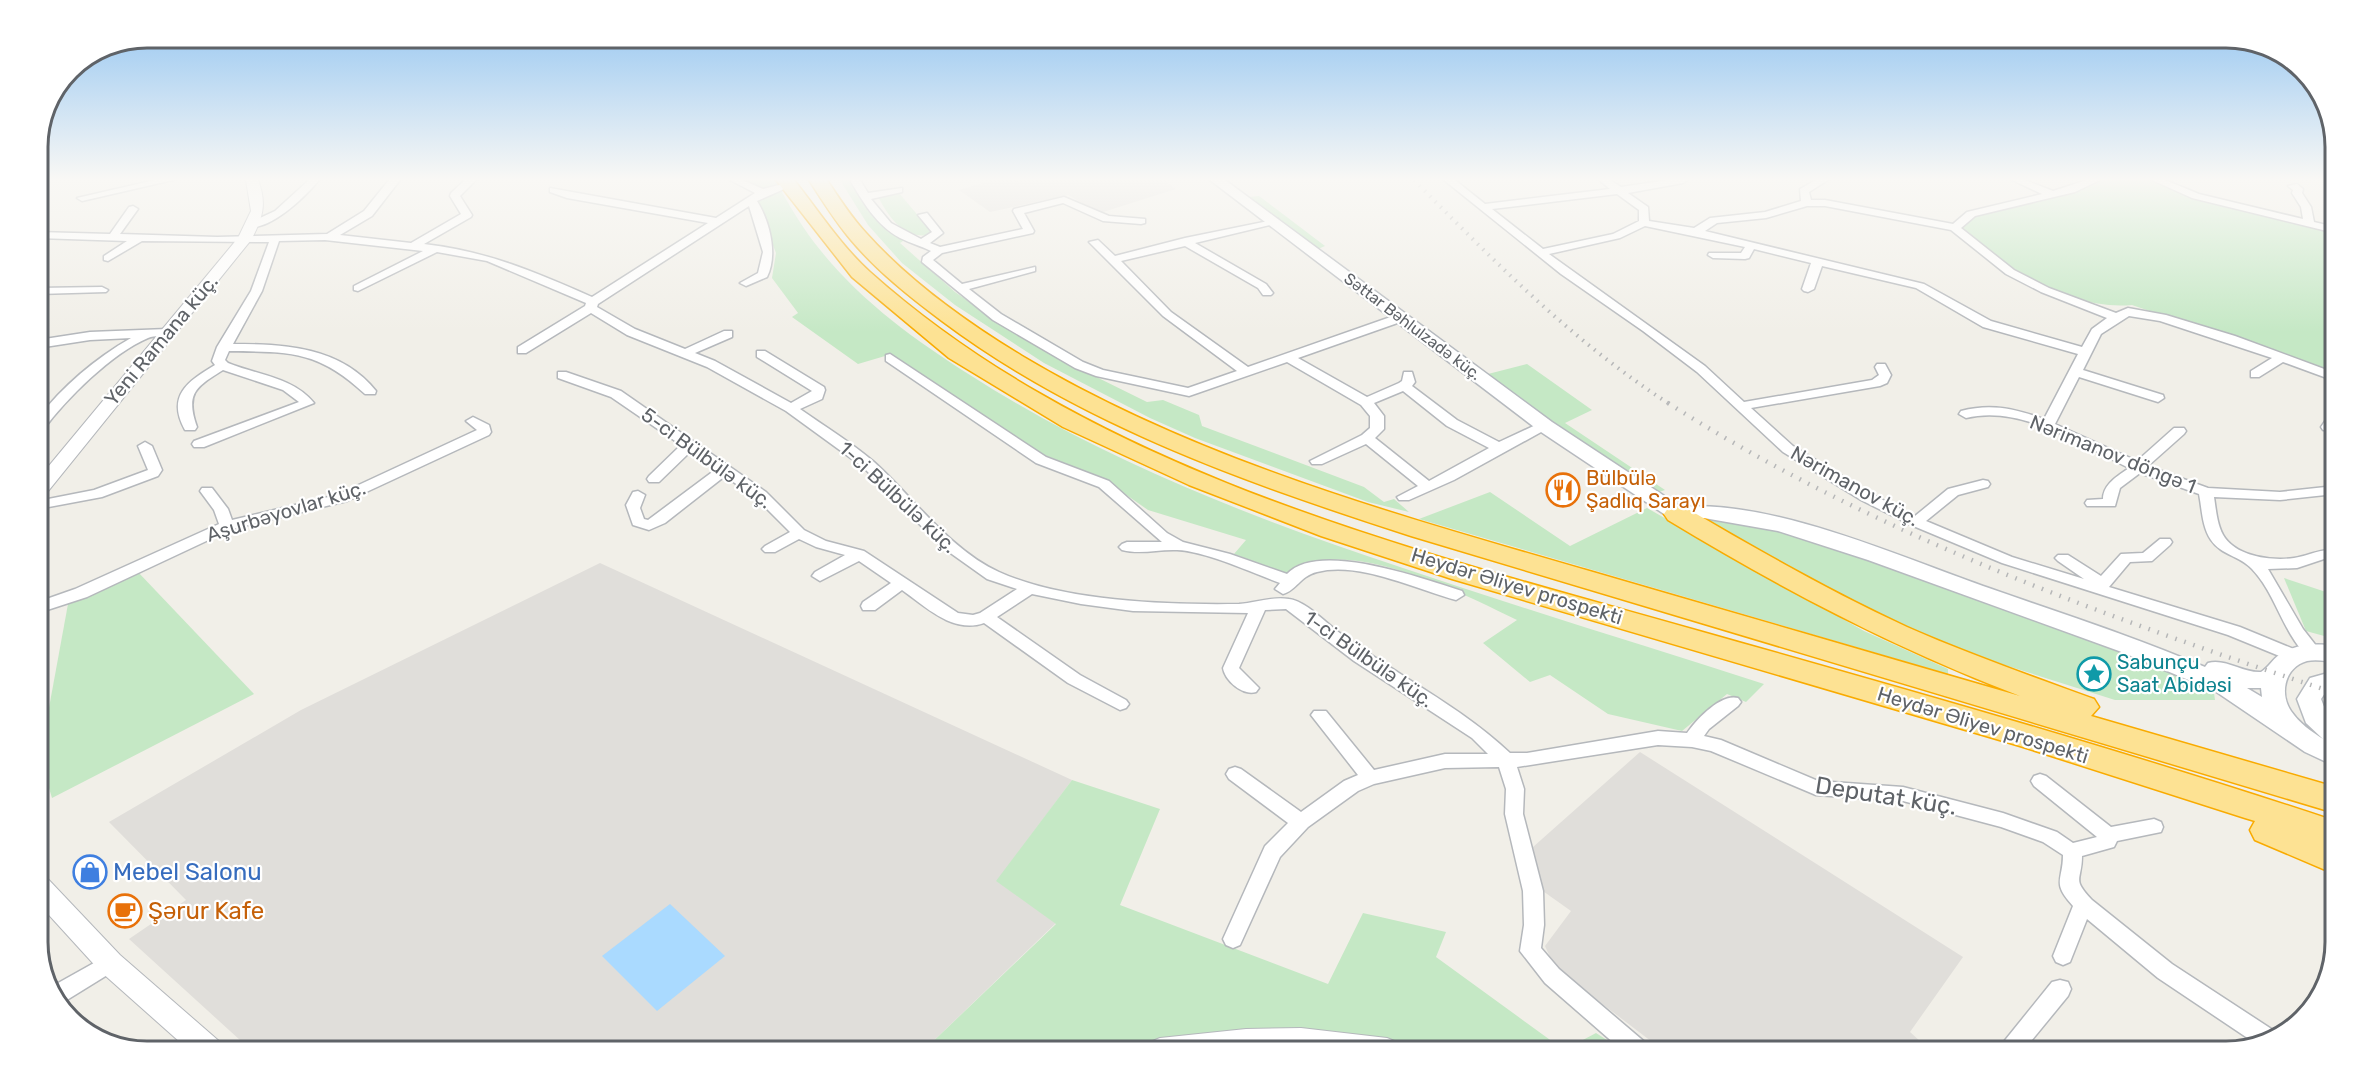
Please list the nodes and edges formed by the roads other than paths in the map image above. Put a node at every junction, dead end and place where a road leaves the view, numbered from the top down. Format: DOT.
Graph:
graph roads {
  1 [pos="118,231"];
  2 [pos="250,231"];
  3 [pos="339,231"];
  4 [pos="439,231"];
  5 [pos="706,231"];
  6 [pos="762,231"];
  7 [pos="818,231"];
  8 [pos="854,231"];
  9 [pos="895,231"];
  10 [pos="936,231"];
  11 [pos="1029,231"];
  12 [pos="1230,231"];
  13 [pos="1287,231"];
  14 [pos="1513,231"];
  15 [pos="1628,231"];
  16 [pos="1689,231"];
  17 [pos="1959,231"];
  18 [pos="1696,232"];
  19 [pos="48,236"];
  20 [pos="58,236"];
  21 [pos="114,237"];
  22 [pos="329,237"];
  23 [pos="139,238"];
  24 [pos="275,238"];
  25 [pos="244,240"];
  26 [pos="1185,241"];
  27 [pos="48,242"];
  28 [pos="924,242"];
  29 [pos="1094,242"];
  30 [pos="414,246"];
  31 [pos="1750,247"];
  32 [pos="435,249"];
  33 [pos="938,251"];
  34 [pos="1540,253"];
  35 [pos="1713,255"];
  36 [pos="108,258"];
  37 [pos="1113,260"];
  38 [pos="1816,263"];
  39 [pos="1030,269"];
  40 [pos="746,283"];
  41 [pos="358,288"];
  42 [pos="959,288"];
  43 [pos="1808,289"];
  44 [pos="102,290"];
  45 [pos="48,291"];
  46 [pos="1267,293"];
  47 [pos="592,305"];
  48 [pos="2116,316"];
  49 [pos="1402,317"];
  50 [pos="167,333"];
  51 [pos="728,334"];
  52 [pos="145,335"];
  53 [pos="48,342"];
  54 [pos="223,347"];
  55 [pos="522,350"];
  56 [pos="2085,352"];
  57 [pos="686,354"];
  58 [pos="761,354"];
  59 [pos="890,358"];
  60 [pos="1289,358"];
  61 [pos="2281,358"];
  62 [pos="221,366"];
  63 [pos="1881,367"];
  64 [pos="1247,372"];
  65 [pos="2076,372"];
  66 [pos="2325,373"];
  67 [pos="2255,374"];
  68 [pos="562,375"];
  69 [pos="370,391"];
  70 [pos="2158,398"];
  71 [pos="1366,402"];
  72 [pos="53,405"];
  73 [pos="1741,406"];
  74 [pos="48,407"];
  75 [pos="791,408"];
  76 [pos="48,412"];
  77 [pos="1966,414"];
  78 [pos="473,421"];
  79 [pos="2048,424"];
  80 [pos="1545,426"];
  81 [pos="190,427"];
  82 [pos="2179,431"];
  83 [pos="1367,438"];
  84 [pos="199,444"];
  85 [pos="690,444"];
  86 [pos="146,446"];
  87 [pos="1499,448"];
  88 [pos="1317,461"];
  89 [pos="2139,467"];
  90 [pos="726,469"];
  91 [pos="48,478"];
  92 [pos="654,479"];
  93 [pos="1983,484"];
  94 [pos="1427,486"];
  95 [pos="207,491"];
  96 [pos="2325,491"];
  97 [pos="2206,492"];
  98 [pos="638,495"];
  99 [pos="1649,496"];
  100 [pos="1404,497"];
  101 [pos="48,503"];
  102 [pos="2092,503"];
  103 [pos="1677,513"];
  104 [pos="1916,522"];
  105 [pos="227,526"];
  106 [pos="799,533"];
  107 [pos="2165,542"];
  108 [pos="1178,545"];
  109 [pos="1127,546"];
  110 [pos="770,549"];
  111 [pos="859,554"];
  112 [pos="2325,554"];
  113 [pos="2063,558"];
  114 [pos="2257,564"];
  115 [pos="820,576"];
  116 [pos="1287,580"];
  117 [pos="902,584"];
  118 [pos="2100,587"];
  119 [pos="1030,588"];
  120 [pos="1456,595"];
  121 [pos="1283,602"];
  122 [pos="48,605"];
  123 [pos="870,606"];
  124 [pos="1259,607"];
  125 [pos="986,617"];
  126 [pos="2314,654"];
  127 [pos="2277,673"];
  128 [pos="2325,681"];
  129 [pos="1250,688"];
  130 [pos="1732,702"];
  131 [pos="1907,702"];
  132 [pos="1120,704"];
  133 [pos="1320,715"];
  134 [pos="2325,726"];
  135 [pos="1692,740"];
  136 [pos="2306,740"];
  137 [pos="2325,751"];
  138 [pos="1506,760"];
  139 [pos="1235,774"];
  140 [pos="1370,777"];
  141 [pos="2040,781"];
  142 [pos="2325,797"];
  143 [pos="2325,797"];
  144 [pos="1301,822"];
  145 [pos="2154,827"];
  146 [pos="2325,831"];
  147 [pos="2108,835"];
  148 [pos="2071,851"];
  149 [pos="2325,855"];
  150 [pos="48,897"];
  151 [pos="2085,906"];
  152 [pos="1233,939"];
  153 [pos="2063,956"];
  154 [pos="110,963"];
  155 [pos="2060,989"];
  156 [pos="62,992"];
  157 [pos="2261,1035"];
  158 [pos="198,1041"];
  159 [pos="1270,1041"];
  160 [pos="1311,1041"];
  161 [pos="1626,1041"];
  162 [pos="2019,1041"];
  1 -- 21 [label="street"];
  2 -- 25 [label="street, Yeni Ramana küç."];
  3 -- 22 [label="street"];
  4 -- 30 [label="street"];
  5 -- 47 [label="street"];
  6 -- 40 [label="street"];
  7 -- 131 [label="highway, Heydər Əliyev prospekti"];
  8 -- 142 [label="highway, Heydər Əliyev prospekti"];
  9 -- 28 [label="street"];
  10 -- 28 [label="street"];
  11 -- 33 [label="street"];
  12 -- 26 [label="street"];
  13 -- 49 [label="main road, Səttar Bəhlulzadə küç."];
  14 -- 34 [label="street, Nərimanov küç."];
  15 -- 34 [label="street"];
  16 -- 18 [label="street"];
  17 -- 48 [label="street"];
  18 -- 31 [label="street"];
  19 -- 20 [label="street, 1-ci Bülbülə küç."];
  20 -- 21 [label="street, 1-ci Bülbülə küç."];
  20 -- 27 [label="street"];
  21 -- 23 [label="street, 1-ci Bülbülə küç."];
  22 -- 24 [label="street, 1-ci Bülbülə küç."];
  22 -- 30 [label="street, 1-ci Bülbülə küç."];
  23 -- 25 [label="street, 1-ci Bülbülə küç."];
  23 -- 36 [label="street"];
  24 -- 25 [label="street, 1-ci Bülbülə küç."];
  24 -- 54 [label="street"];
  25 -- 50 [label="street, Yeni Ramana küç."];
  26 -- 37 [label="street"];
  26 -- 46 [label="street"];
  28 -- 33 [label="street"];
  29 -- 37 [label="street"];
  30 -- 32 [label="street, 1-ci Bülbülə küç."];
  31 -- 35 [label="street"];
  31 -- 38 [label="street"];
  32 -- 41 [label="street"];
  32 -- 47 [label="street, 1-ci Bülbülə küç."];
  33 -- 42 [label="street"];
  34 -- 73 [label="street, Nərimanov küç."];
  37 -- 64 [label="street"];
  38 -- 43 [label="street"];
  38 -- 56 [label="street"];
  39 -- 42 [label="street"];
  42 -- 64 [label="street"];
  44 -- 45 [label="street"];
  47 -- 55 [label="street"];
  47 -- 57 [label="street, 1-ci Bülbülə küç."];
  48 -- 56 [label="street"];
  48 -- 61 [label="street"];
  49 -- 60 [label="street"];
  49 -- 80 [label="main road, Səttar Bəhlulzadə küç."];
  50 -- 52 [label="street"];
  50 -- 91 [label="street, Yeni Ramana küç."];
  51 -- 57 [label="street"];
  52 -- 53 [label="street"];
  52 -- 72 [label="street"];
  54 -- 62 [label="street"];
  54 -- 69 [label="street"];
  56 -- 65 [label="street"];
  57 -- 75 [label="street, 1-ci Bülbülə küç."];
  58 -- 75 [label="street"];
  59 -- 108 [label="street"];
  60 -- 64 [label="street"];
  60 -- 71 [label="street"];
  61 -- 66 [label="street"];
  61 -- 67 [label="street"];
  62 -- 81 [label="street"];
  62 -- 84 [label="street"];
  63 -- 73 [label="street"];
  65 -- 70 [label="street"];
  65 -- 79 [label="street"];
  68 -- 85 [label="street, 5-ci Bülbülə küç."];
  71 -- 83 [label="street"];
  71 -- 87 [label="street"];
  72 -- 74 [label="street"];
  72 -- 76 [label="street"];
  73 -- 104 [label="street, Nərimanov küç."];
  75 -- 119 [label="street, 1-ci Bülbülə küç."];
  77 -- 79 [label="street, Nərimanov döngə 1"];
  78 -- 105 [label="street, Aşurbəyovlar küç."];
  79 -- 89 [label="street, Nərimanov döngə 1"];
  80 -- 87 [label="street"];
  80 -- 99 [label="main road, Səttar Bəhlulzadə küç."];
  82 -- 89 [label="street"];
  83 -- 88 [label="street"];
  83 -- 94 [label="street"];
  85 -- 90 [label="street, 5-ci Bülbülə küç."];
  85 -- 92 [label="street"];
  86 -- 101 [label="street"];
  87 -- 94 [label="street"];
  89 -- 97 [label="street, Nərimanov döngə 1"];
  89 -- 102 [label="street"];
  90 -- 98 [label="street"];
  90 -- 106 [label="street, 5-ci Bülbülə küç."];
  93 -- 104 [label="street"];
  94 -- 100 [label="street"];
  95 -- 105 [label="street"];
  96 -- 97 [label="street"];
  97 -- 114 [label="street, Nərimanov döngə 1"];
  99 -- 103 [label="main road, Səttar Bəhlulzadə küç."];
  99 -- 127 [label="main road"];
  103 -- 136 [label="main road"];
  103 -- 143 [label="highway"];
  104 -- 118 [label="street, Nərimanov küç."];
  105 -- 122 [label="street, Aşurbəyovlar küç."];
  106 -- 110 [label="street"];
  106 -- 111 [label="street, 5-ci Bülbülə küç."];
  107 -- 118 [label="street"];
  108 -- 109 [label="street"];
  108 -- 116 [label="street"];
  111 -- 115 [label="street"];
  111 -- 117 [label="street, 5-ci Bülbülə küç."];
  112 -- 114 [label="street"];
  113 -- 118 [label="street"];
  114 -- 126 [label="street, Nərimanov döngə 1"];
  116 -- 120 [label="street"];
  116 -- 121 [label="street"];
  117 -- 123 [label="street"];
  117 -- 125 [label="street, 5-ci Bülbülə küç."];
  118 -- 126 [label="street, Nərimanov küç."];
  119 -- 124 [label="street, 1-ci Bülbülə küç."];
  119 -- 125 [label="street"];
  121 -- 124 [label="street, 1-ci Bülbülə küç."];
  121 -- 138 [label="street, 1-ci Bülbülə küç."];
  124 -- 129 [label="street"];
  125 -- 132 [label="street"];
  126 -- 127 [label="main road"];
  127 -- 136 [label="main road"];
  128 -- 134 [label="main road"];
  130 -- 135 [label="street"];
  131 -- 146 [label="highway, Heydər Əliyev prospekti"];
  131 -- 149 [label="highway"];
  133 -- 140 [label="street"];
  135 -- 138 [label="street, Deputat küç."];
  135 -- 148 [label="street, Deputat küç."];
  136 -- 137 [label="main road"];
  138 -- 140 [label="street, Deputat küç."];
  138 -- 161 [label="street"];
  139 -- 144 [label="street"];
  140 -- 144 [label="street, Deputat küç."];
  141 -- 147 [label="street"];
  144 -- 152 [label="street, Deputat küç."];
  145 -- 147 [label="street"];
  147 -- 148 [label="street"];
  148 -- 151 [label="street"];
  150 -- 154 [label="street"];
  151 -- 153 [label="street"];
  151 -- 157 [label="street"];
  154 -- 156 [label="street"];
  154 -- 158 [label="street"];
  155 -- 162 [label="street"];
  159 -- 160 [label="street"];
}
